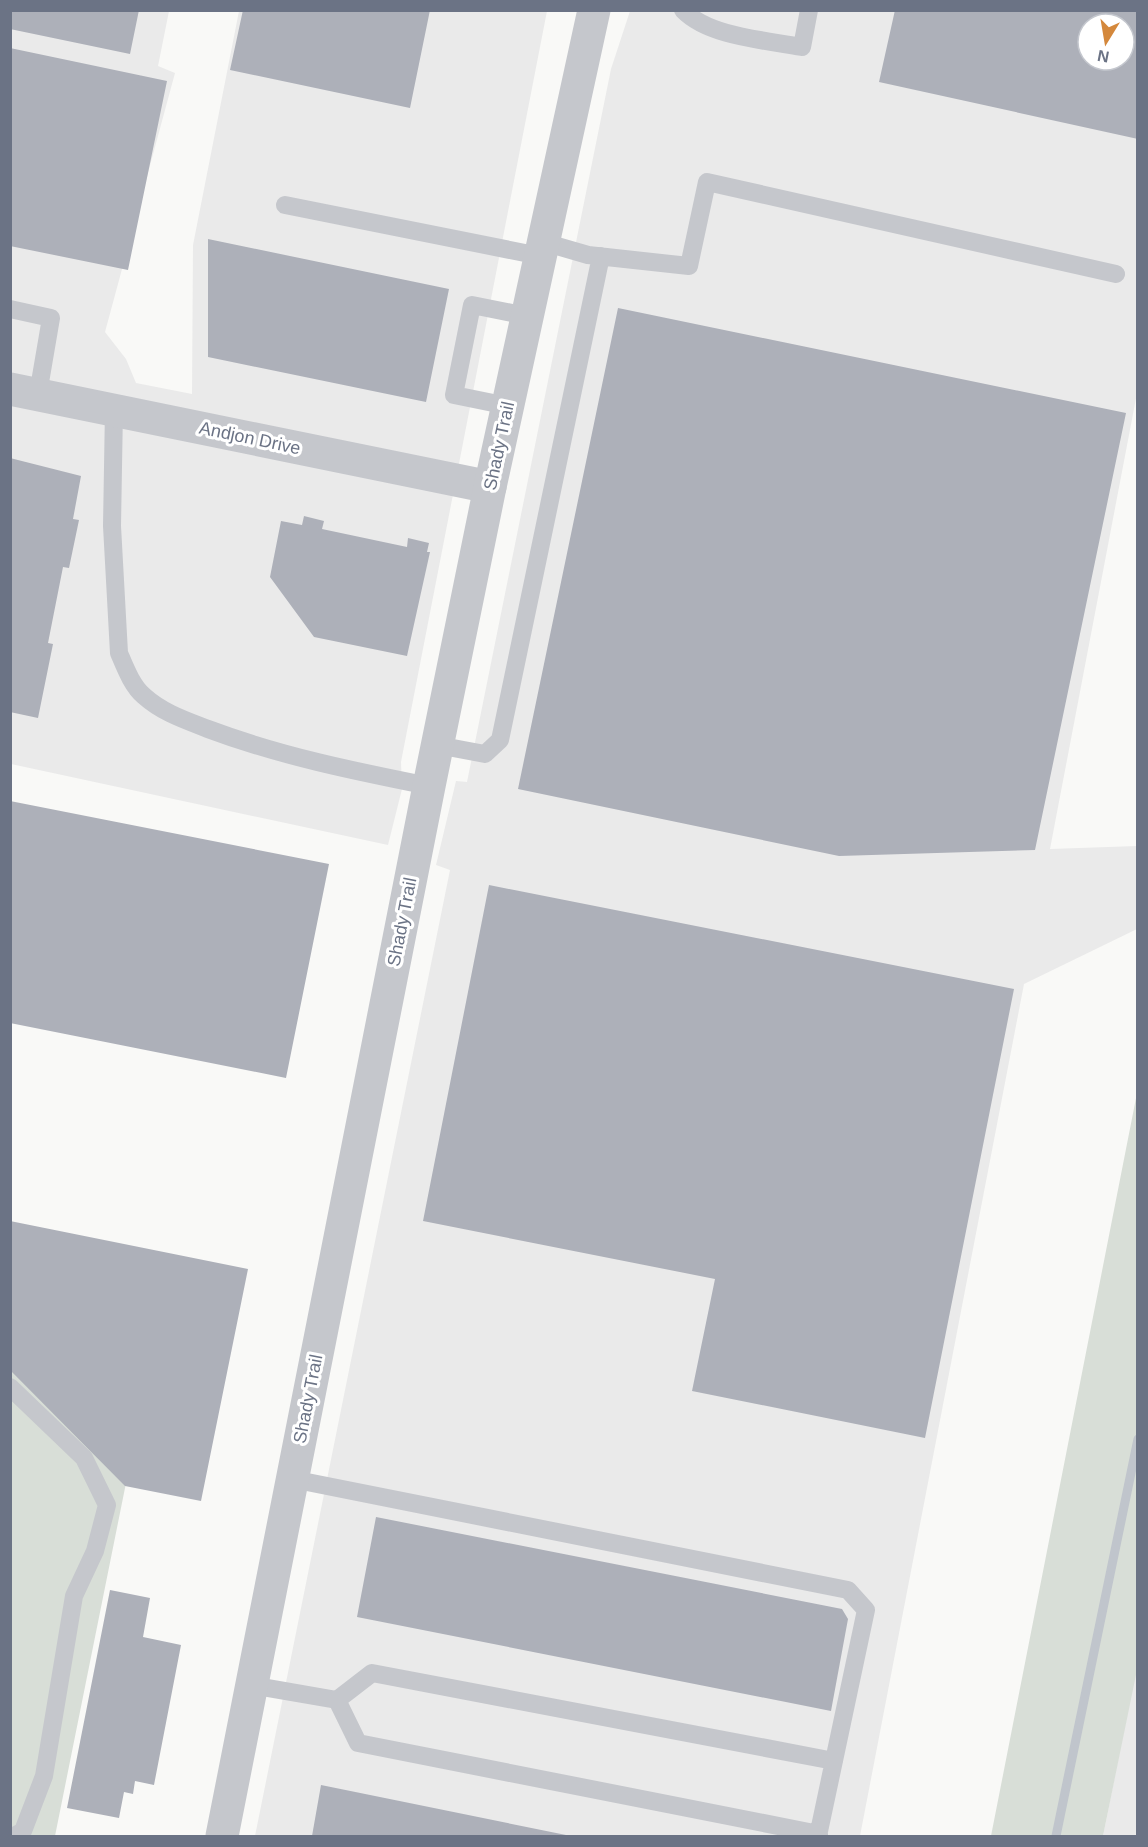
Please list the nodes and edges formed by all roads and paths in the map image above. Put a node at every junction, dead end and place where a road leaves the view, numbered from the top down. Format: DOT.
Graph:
graph roads {
  1 [pos="594,10"];
  2 [pos="683,10"];
  3 [pos="809,10"];
  4 [pos="285,205"];
  5 [pos="542,249"];
  6 [pos="601,256"];
  7 [pos="1116,274"];
  8 [pos="10,309"];
  9 [pos="527,316"];
  10 [pos="24,391"];
  11 [pos="508,406"];
  12 [pos="114,409"];
  13 [pos="490,487"];
  14 [pos="437,745"];
  15 [pos="429,786"];
  16 [pos="10,1388"];
  17 [pos="292,1479"];
  18 [pos="252,1685"];
  19 [pos="337,1700"];
  20 [pos="834,1761"];
  21 [pos="818,1835"];
  22 [pos="14,1836"];
  23 [pos="222,1836"];
  1 -- 5 [label="street, Shady Trail"];
  2 -- 3 [label="lane"];
  4 -- 5 [label="lane"];
  5 -- 6 [label="lane"];
  5 -- 9 [label="street, Shady Trail"];
  6 -- 7 [label="lane"];
  6 -- 14 [label="lane"];
  8 -- 10 [label="lane"];
  9 -- 11 [label="street, Shady Trail"];
  9 -- 11 [label="lane"];
  10 -- 12 [label="street, Andjon Drive"];
  11 -- 13 [label="street, Shady Trail"];
  12 -- 13 [label="street, Andjon Drive"];
  12 -- 15 [label="lane"];
  13 -- 14 [label="street, Shady Trail"];
  14 -- 15 [label="street, Shady Trail"];
  15 -- 17 [label="street, Shady Trail"];
  16 -- 22 [label="lane"];
  17 -- 18 [label="street, Shady Trail"];
  17 -- 20 [label="lane"];
  18 -- 19 [label="lane"];
  18 -- 23 [label="street, Shady Trail"];
  19 -- 20 [label="lane"];
  19 -- 21 [label="lane"];
  20 -- 21 [label="lane"];
}
